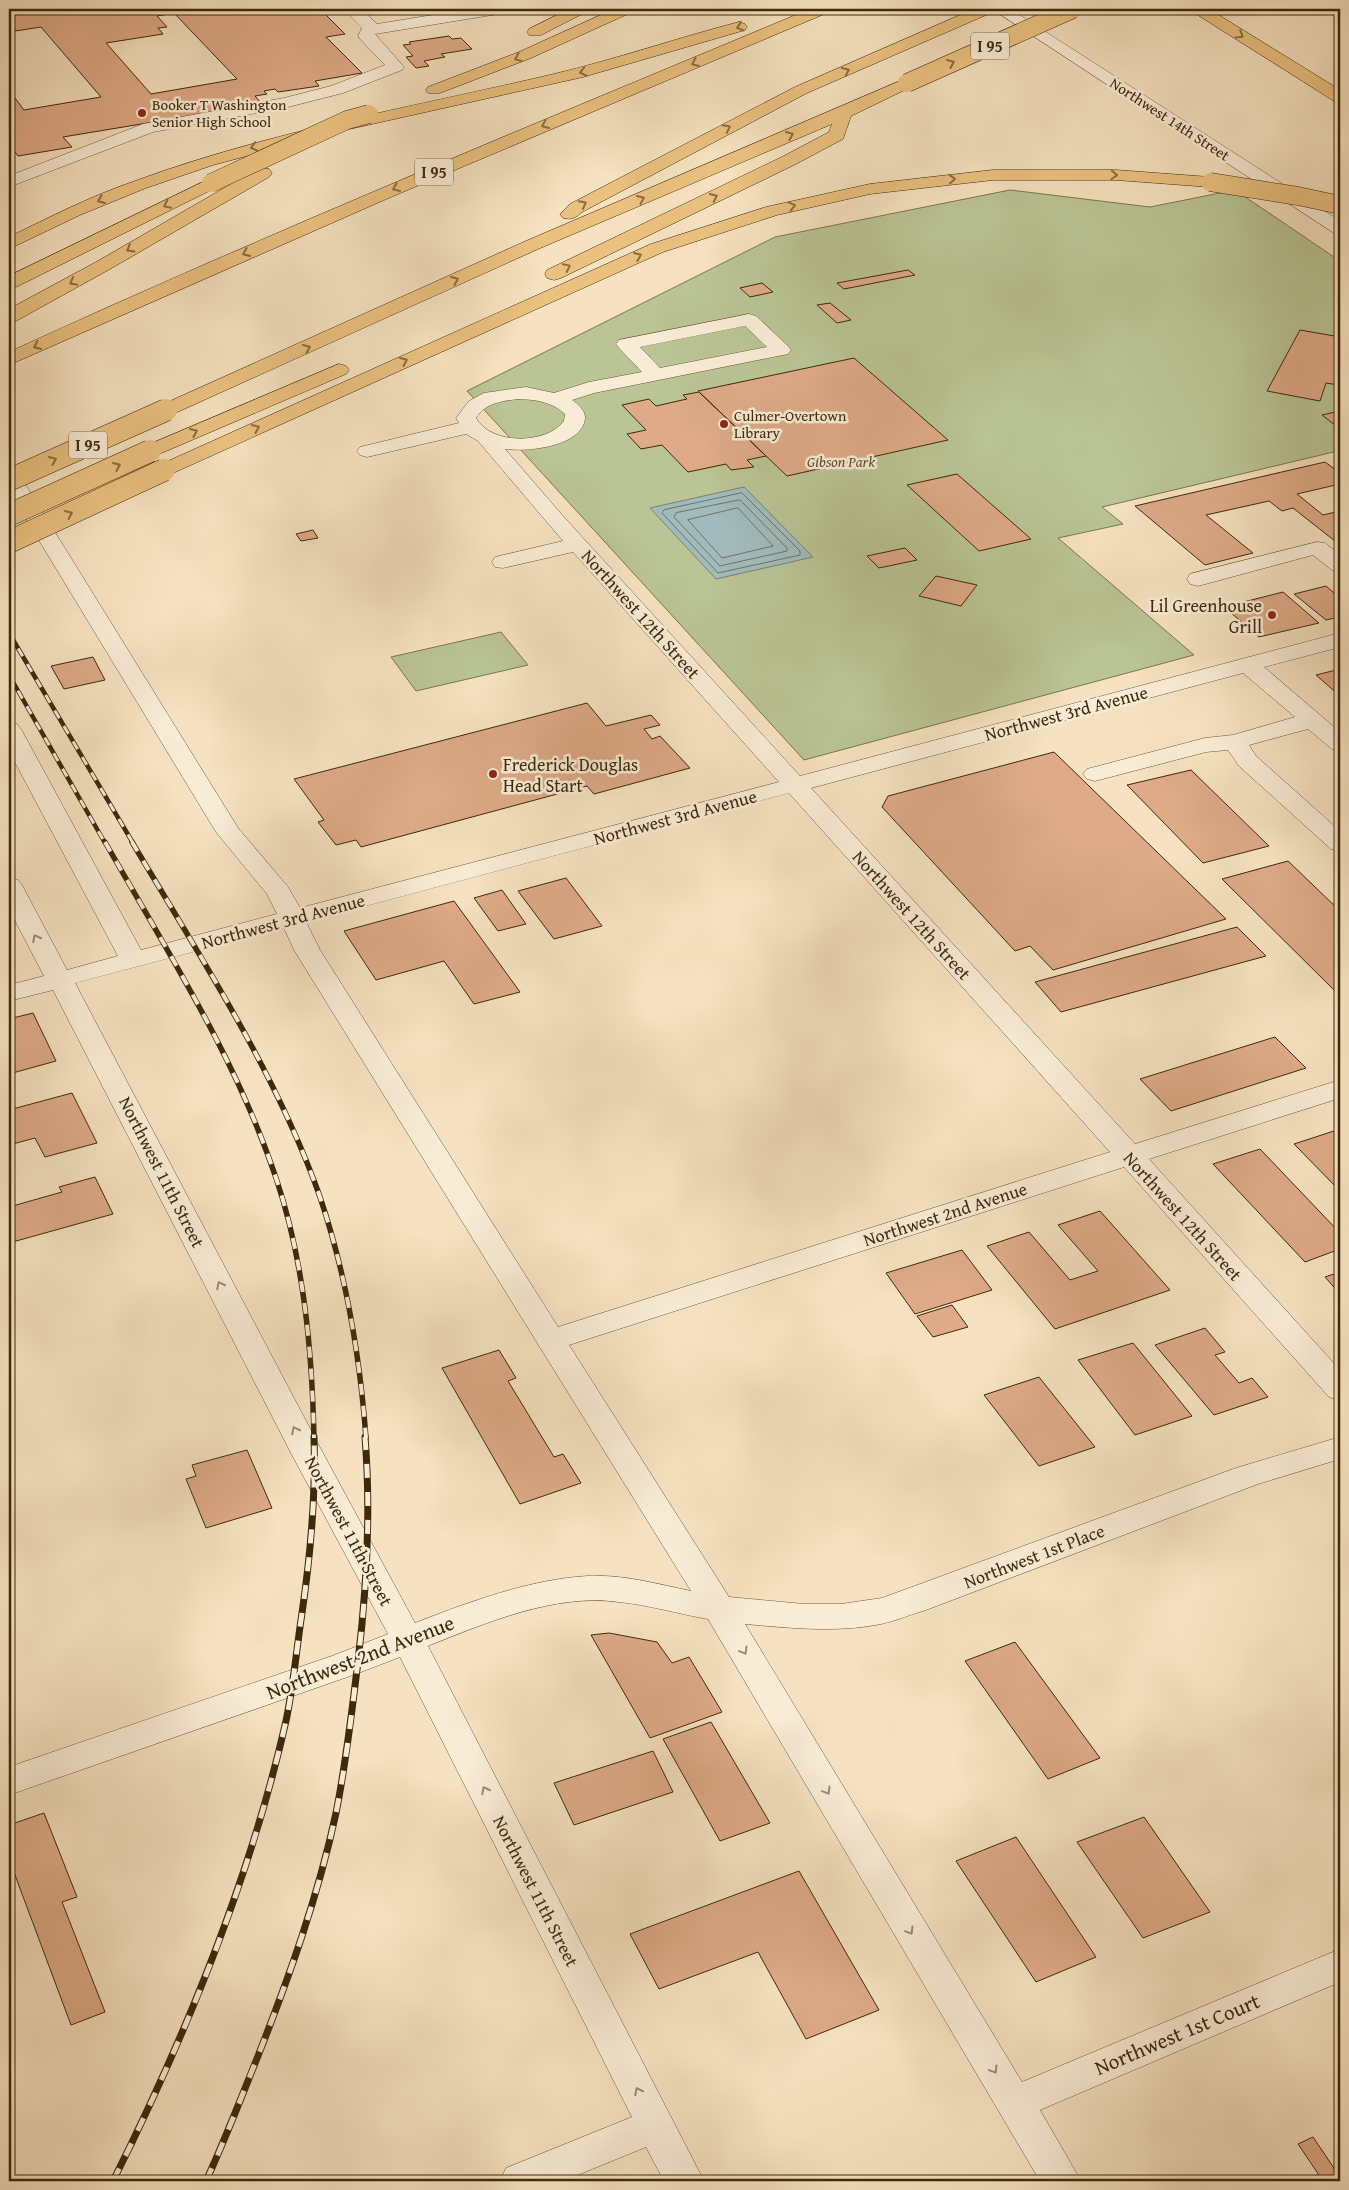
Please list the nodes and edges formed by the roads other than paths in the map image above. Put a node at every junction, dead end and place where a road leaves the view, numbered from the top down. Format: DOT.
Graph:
graph roads {
  1 [pos="352,9"];
  2 [pos="498,9"];
  3 [pos="580,9"];
  4 [pos="626,9"];
  5 [pos="823,9"];
  6 [pos="987,9"];
  7 [pos="1000,9"];
  8 [pos="1073,9"];
  9 [pos="1199,9"];
  10 [pos="1227,9"];
  11 [pos="805,16"];
  12 [pos="373,29"];
  13 [pos="1340,82"];
  14 [pos="1340,97"];
  15 [pos="392,103"];
  16 [pos="849,110"];
  17 [pos="369,114"];
  18 [pos="9,182"];
  19 [pos="1340,205"];
  20 [pos="1340,229"];
  21 [pos="9,244"];
  22 [pos="532,245"];
  23 [pos="539,281"];
  24 [pos="9,283"];
  25 [pos="504,297"];
  26 [pos="9,316"];
  27 [pos="424,333"];
  28 [pos="9,359"];
  29 [pos="353,364"];
  30 [pos="656,375"];
  31 [pos="557,399"];
  32 [pos="468,426"];
  33 [pos="486,439"];
  34 [pos="367,451"];
  35 [pos="9,474"];
  36 [pos="9,480"];
  37 [pos="9,515"];
  38 [pos="9,542"];
  39 [pos="578,544"];
  40 [pos="502,562"];
  41 [pos="1340,565"];
  42 [pos="1198,579"];
  43 [pos="1340,640"];
  44 [pos="1248,665"];
  45 [pos="1312,720"];
  46 [pos="9,729"];
  47 [pos="1235,742"];
  48 [pos="1340,744"];
  49 [pos="1095,774"];
  50 [pos="795,785"];
  51 [pos="1340,844"];
  52 [pos="9,884"];
  53 [pos="292,918"];
  54 [pos="134,961"];
  55 [pos="60,980"];
  56 [pos="9,993"];
  57 [pos="1340,1088"];
  58 [pos="1128,1156"];
  59 [pos="550,1340"];
  60 [pos="1340,1390"];
  61 [pos="1340,1448"];
  62 [pos="719,1610"];
  63 [pos="408,1640"];
  64 [pos="9,1781"];
  65 [pos="1340,1965"];
  66 [pos="1014,2103"];
  67 [pos="655,2126"];
  68 [pos="520,2181"];
  69 [pos="684,2181"];
  70 [pos="1061,2181"];
  1 -- 12 [label="street"];
  2 -- 12 [label="street"];
  3 -- 15 [label="highway"];
  4 -- 15 [label="highway, one-way"];
  5 -- 11 [label="highway, I 95"];
  22 -- 6 [label="highway, one-way"];
  7 -- 20 [label="street, Northwest 14th Street"];
  16 -- 8 [label="highway, I 95, one-way, bridge"];
  9 -- 14 [label="highway, one-way"];
  10 -- 13 [label="highway"];
  11 -- 21 [label="highway, one-way"];
  11 -- 28 [label="highway, I 95, one-way"];
  12 -- 18 [label="street"];
  15 -- 17 [label="highway"];
  22 -- 16 [label="highway, I 95, one-way"];
  23 -- 16 [label="highway, one-way"];
  17 -- 24 [label="highway, one-way, bridge"];
  17 -- 26 [label="highway, one-way, bridge"];
  38 -- 19 [label="highway, one-way, bridge"];
  36 -- 22 [label="highway, I 95, one-way, bridge"];
  25 -- 27 [label="highway"];
  37 -- 29 [label="highway, one-way, bridge"];
  30 -- 30 [label="street"];
  30 -- 31 [label="street"];
  31 -- 32 [label="street"];
  31 -- 33 [label="street, Northwest 12th Street"];
  32 -- 33 [label="street, Northwest 12th Street"];
  32 -- 34 [label="street"];
  33 -- 39 [label="street, Northwest 12th Street"];
  35 -- 53 [label="street"];
  39 -- 40 [label="street"];
  39 -- 50 [label="street, Northwest 12th Street"];
  41 -- 42 [label="street"];
  43 -- 44 [label="street, Northwest 3rd Avenue"];
  44 -- 45 [label="street"];
  44 -- 50 [label="street, Northwest 3rd Avenue"];
  45 -- 47 [label="street"];
  45 -- 48 [label="street"];
  46 -- 54 [label="street"];
  47 -- 49 [label="street"];
  47 -- 51 [label="street"];
  50 -- 53 [label="street, Northwest 3rd Avenue"];
  50 -- 58 [label="street, Northwest 12th Street"];
  55 -- 52 [label="street, Northwest 11th Street, one-way"];
  53 -- 54 [label="street, Northwest 3rd Avenue"];
  53 -- 59 [label="street"];
  54 -- 55 [label="street, Northwest 3rd Avenue"];
  55 -- 56 [label="street, Northwest 3rd Avenue"];
  63 -- 55 [label="street, Northwest 11th Street, one-way"];
  57 -- 58 [label="street, Northwest 2nd Avenue"];
  58 -- 59 [label="street, Northwest 2nd Avenue"];
  58 -- 60 [label="street, Northwest 12th Street"];
  59 -- 62 [label="street"];
  61 -- 62 [label="street, Northwest 1st Place"];
  62 -- 63 [label="street, Northwest 2nd Avenue"];
  62 -- 66 [label="street, one-way"];
  63 -- 64 [label="street, Northwest 2nd Avenue"];
  67 -- 63 [label="street, Northwest 11th Street, one-way"];
  65 -- 66 [label="street, Northwest 1st Court"];
  66 -- 70 [label="street"];
  67 -- 68 [label="street"];
  67 -- 69 [label="street, Northwest 11th Street"];
}
